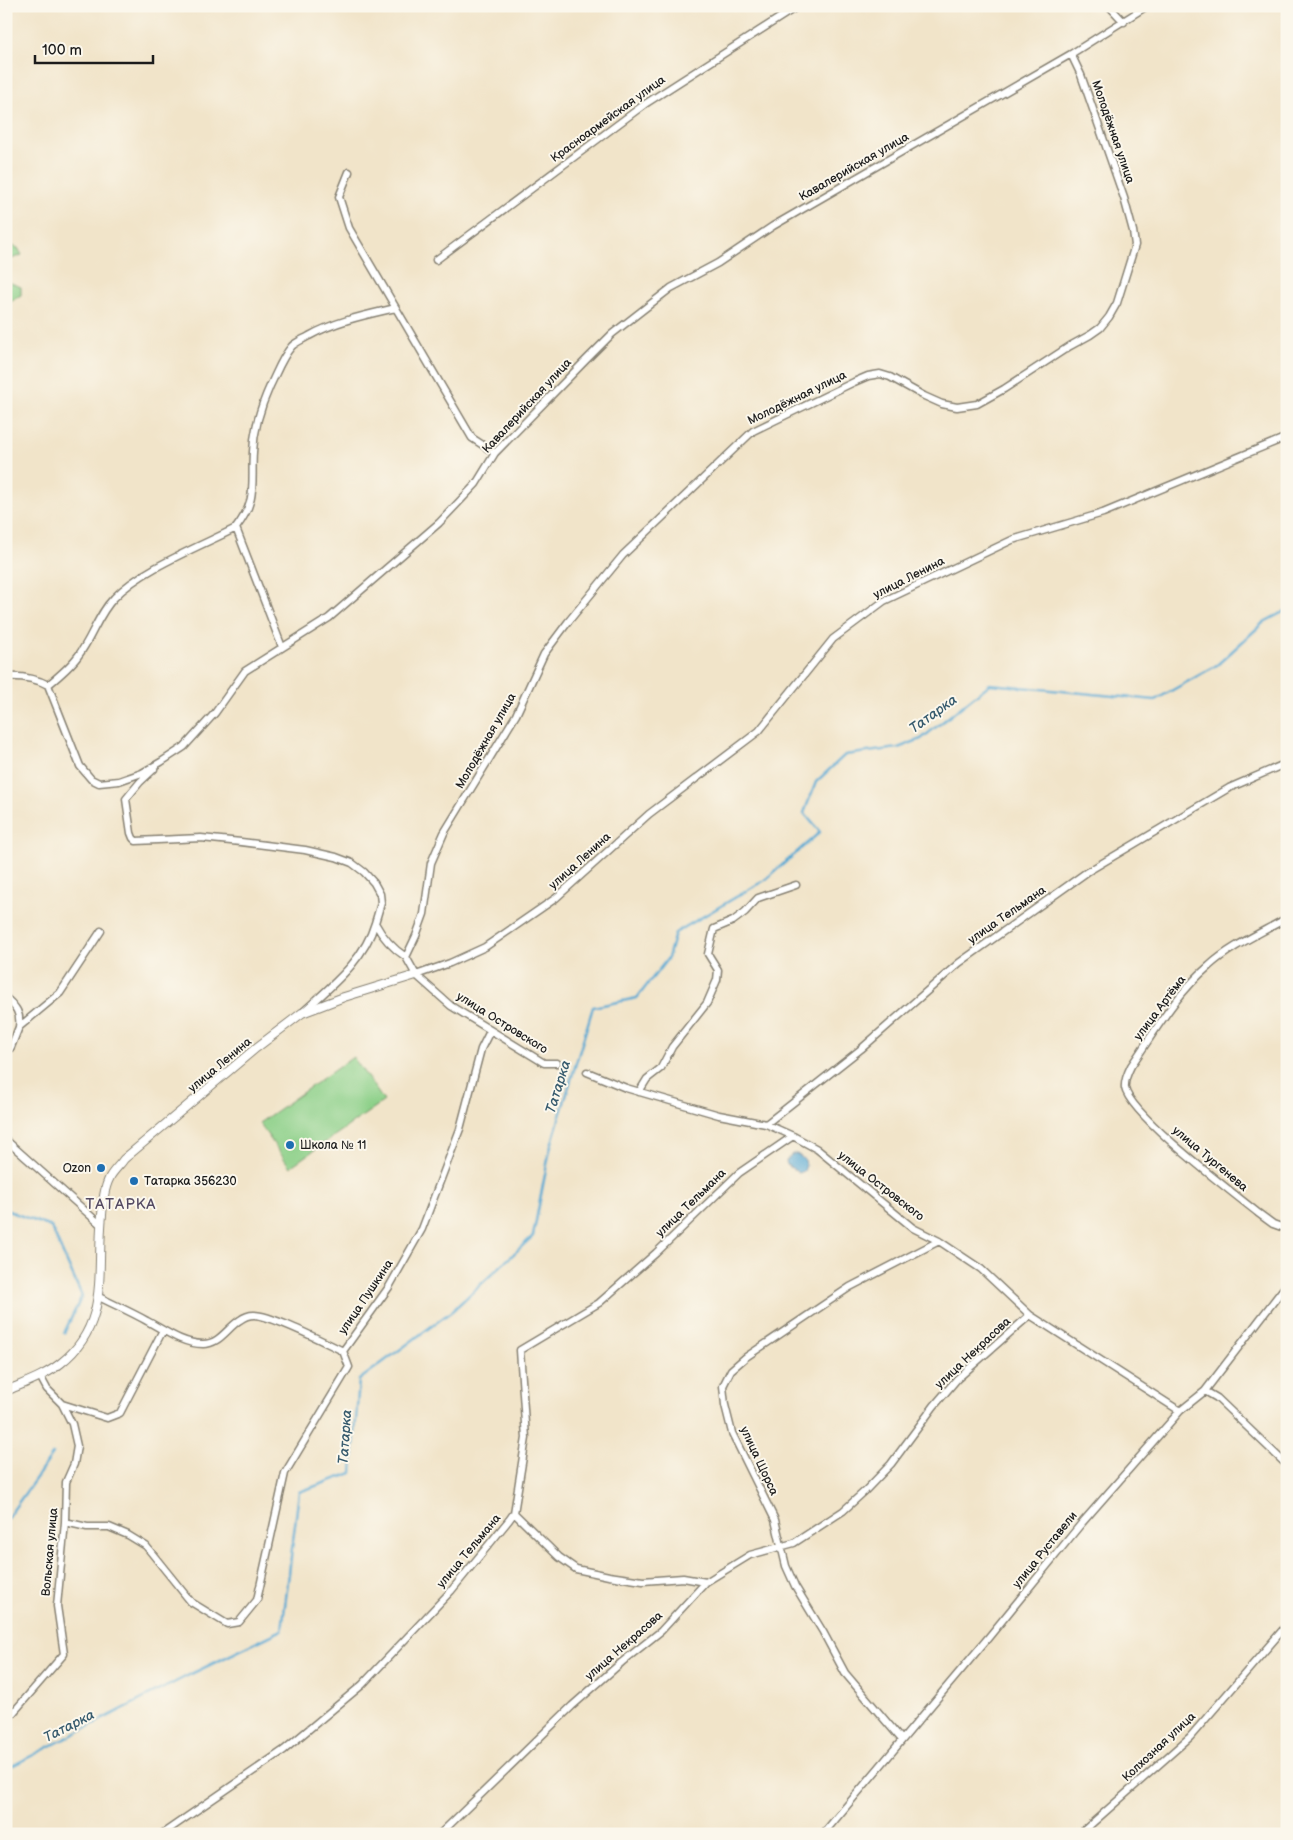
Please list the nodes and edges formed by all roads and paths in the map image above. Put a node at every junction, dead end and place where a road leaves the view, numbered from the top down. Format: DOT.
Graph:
graph roads {
  1 [pos="798,6"];
  2 [pos="1109,6"];
  3 [pos="1147,6"];
  4 [pos="1124,22"];
  5 [pos="1071,54"];
  6 [pos="349,172"];
  7 [pos="436,260"];
  8 [pos="396,308"];
  9 [pos="1287,437"];
  10 [pos="495,453"];
  11 [pos="236,528"];
  12 [pos="282,646"];
  13 [pos="6,677"];
  14 [pos="48,685"];
  15 [pos="162,762"];
  16 [pos="1287,762"];
  17 [pos="796,885"];
  18 [pos="1287,918"];
  19 [pos="375,923"];
  20 [pos="101,931"];
  21 [pos="406,957"];
  22 [pos="416,975"];
  23 [pos="6,998"];
  24 [pos="302,1013"];
  25 [pos="19,1026"];
  26 [pos="490,1031"];
  27 [pos="6,1054"];
  28 [pos="557,1063"];
  29 [pos="587,1072"];
  30 [pos="639,1092"];
  31 [pos="1128,1096"];
  32 [pos="766,1124"];
  33 [pos="794,1136"];
  34 [pos="6,1140"];
  35 [pos="101,1225"];
  36 [pos="1287,1229"];
  37 [pos="939,1241"];
  38 [pos="1287,1284"];
  39 [pos="99,1297"];
  40 [pos="1030,1315"];
  41 [pos="163,1330"];
  42 [pos="342,1351"];
  43 [pos="40,1376"];
  44 [pos="6,1391"];
  45 [pos="1205,1391"];
  46 [pos="62,1404"];
  47 [pos="1180,1411"];
  48 [pos="1287,1465"];
  49 [pos="514,1513"];
  50 [pos="65,1522"];
  51 [pos="780,1546"];
  52 [pos="706,1582"];
  53 [pos="1287,1625"];
  54 [pos="6,1721"];
  55 [pos="902,1740"];
  56 [pos="162,1834"];
  57 [pos="440,1834"];
  58 [pos="823,1834"];
  59 [pos="1080,1834"];
  1 -- 7 [label="street, Красноармейская улица"];
  2 -- 4 [label="street"];
  3 -- 4 [label="street, Кавалерийская улица"];
  4 -- 5 [label="street, Кавалерийская улица"];
  5 -- 10 [label="street, Кавалерийская улица"];
  5 -- 21 [label="street, Молодёжная улица"];
  6 -- 8 [label="street"];
  8 -- 10 [label="street"];
  8 -- 11 [label="street"];
  9 -- 22 [label="street, улица Ленина"];
  10 -- 12 [label="street, Кавалерийская улица"];
  11 -- 12 [label="street"];
  11 -- 14 [label="street"];
  12 -- 15 [label="street, Кавалерийская улица"];
  13 -- 14 [label="street"];
  14 -- 15 [label="street, Кавалерийская улица"];
  15 -- 19 [label="street"];
  16 -- 32 [label="street, улица Тельмана"];
  17 -- 30 [label="street"];
  18 -- 31 [label="street, улица Артёма"];
  19 -- 21 [label="street"];
  19 -- 24 [label="street"];
  20 -- 25 [label="street"];
  21 -- 22 [label="street"];
  22 -- 24 [label="street, улица Ленина"];
  22 -- 26 [label="street, улица Островского"];
  23 -- 25 [label="street"];
  24 -- 35 [label="street, улица Ленина"];
  25 -- 27 [label="street"];
  26 -- 28 [label="street, улица Островского"];
  26 -- 42 [label="street, улица Пушкина"];
  29 -- 30 [label="street, улица Островского"];
  30 -- 32 [label="street, улица Островского"];
  31 -- 36 [label="street, улица Тургенева"];
  32 -- 33 [label="street, улица Островского"];
  33 -- 37 [label="street, улица Островского"];
  33 -- 49 [label="street, улица Тельмана"];
  34 -- 35 [label="street"];
  35 -- 39 [label="street, улица Ленина"];
  37 -- 40 [label="street, улица Островского"];
  37 -- 51 [label="street, улица Щорса"];
  38 -- 45 [label="street, улица Руставели"];
  39 -- 41 [label="street"];
  39 -- 43 [label="street, улица Ленина"];
  40 -- 47 [label="street, улица Островского"];
  40 -- 51 [label="street, улица Некрасова"];
  41 -- 42 [label="street"];
  41 -- 46 [label="street"];
  42 -- 50 [label="street, улица Пушкина"];
  43 -- 44 [label="street, улица Ленина"];
  43 -- 46 [label="street, Вольская улица"];
  45 -- 47 [label="street, улица Руставели"];
  45 -- 48 [label="street"];
  46 -- 50 [label="street, Вольская улица"];
  47 -- 55 [label="street, улица Руставели"];
  49 -- 52 [label="street"];
  49 -- 56 [label="street, улица Тельмана"];
  50 -- 54 [label="street, Вольская улица"];
  51 -- 52 [label="street, улица Некрасова"];
  51 -- 55 [label="street, улица Щорса"];
  52 -- 57 [label="street, улица Некрасова"];
  53 -- 59 [label="street, Колхозная улица"];
  55 -- 58 [label="street, улица Руставели"];
}
